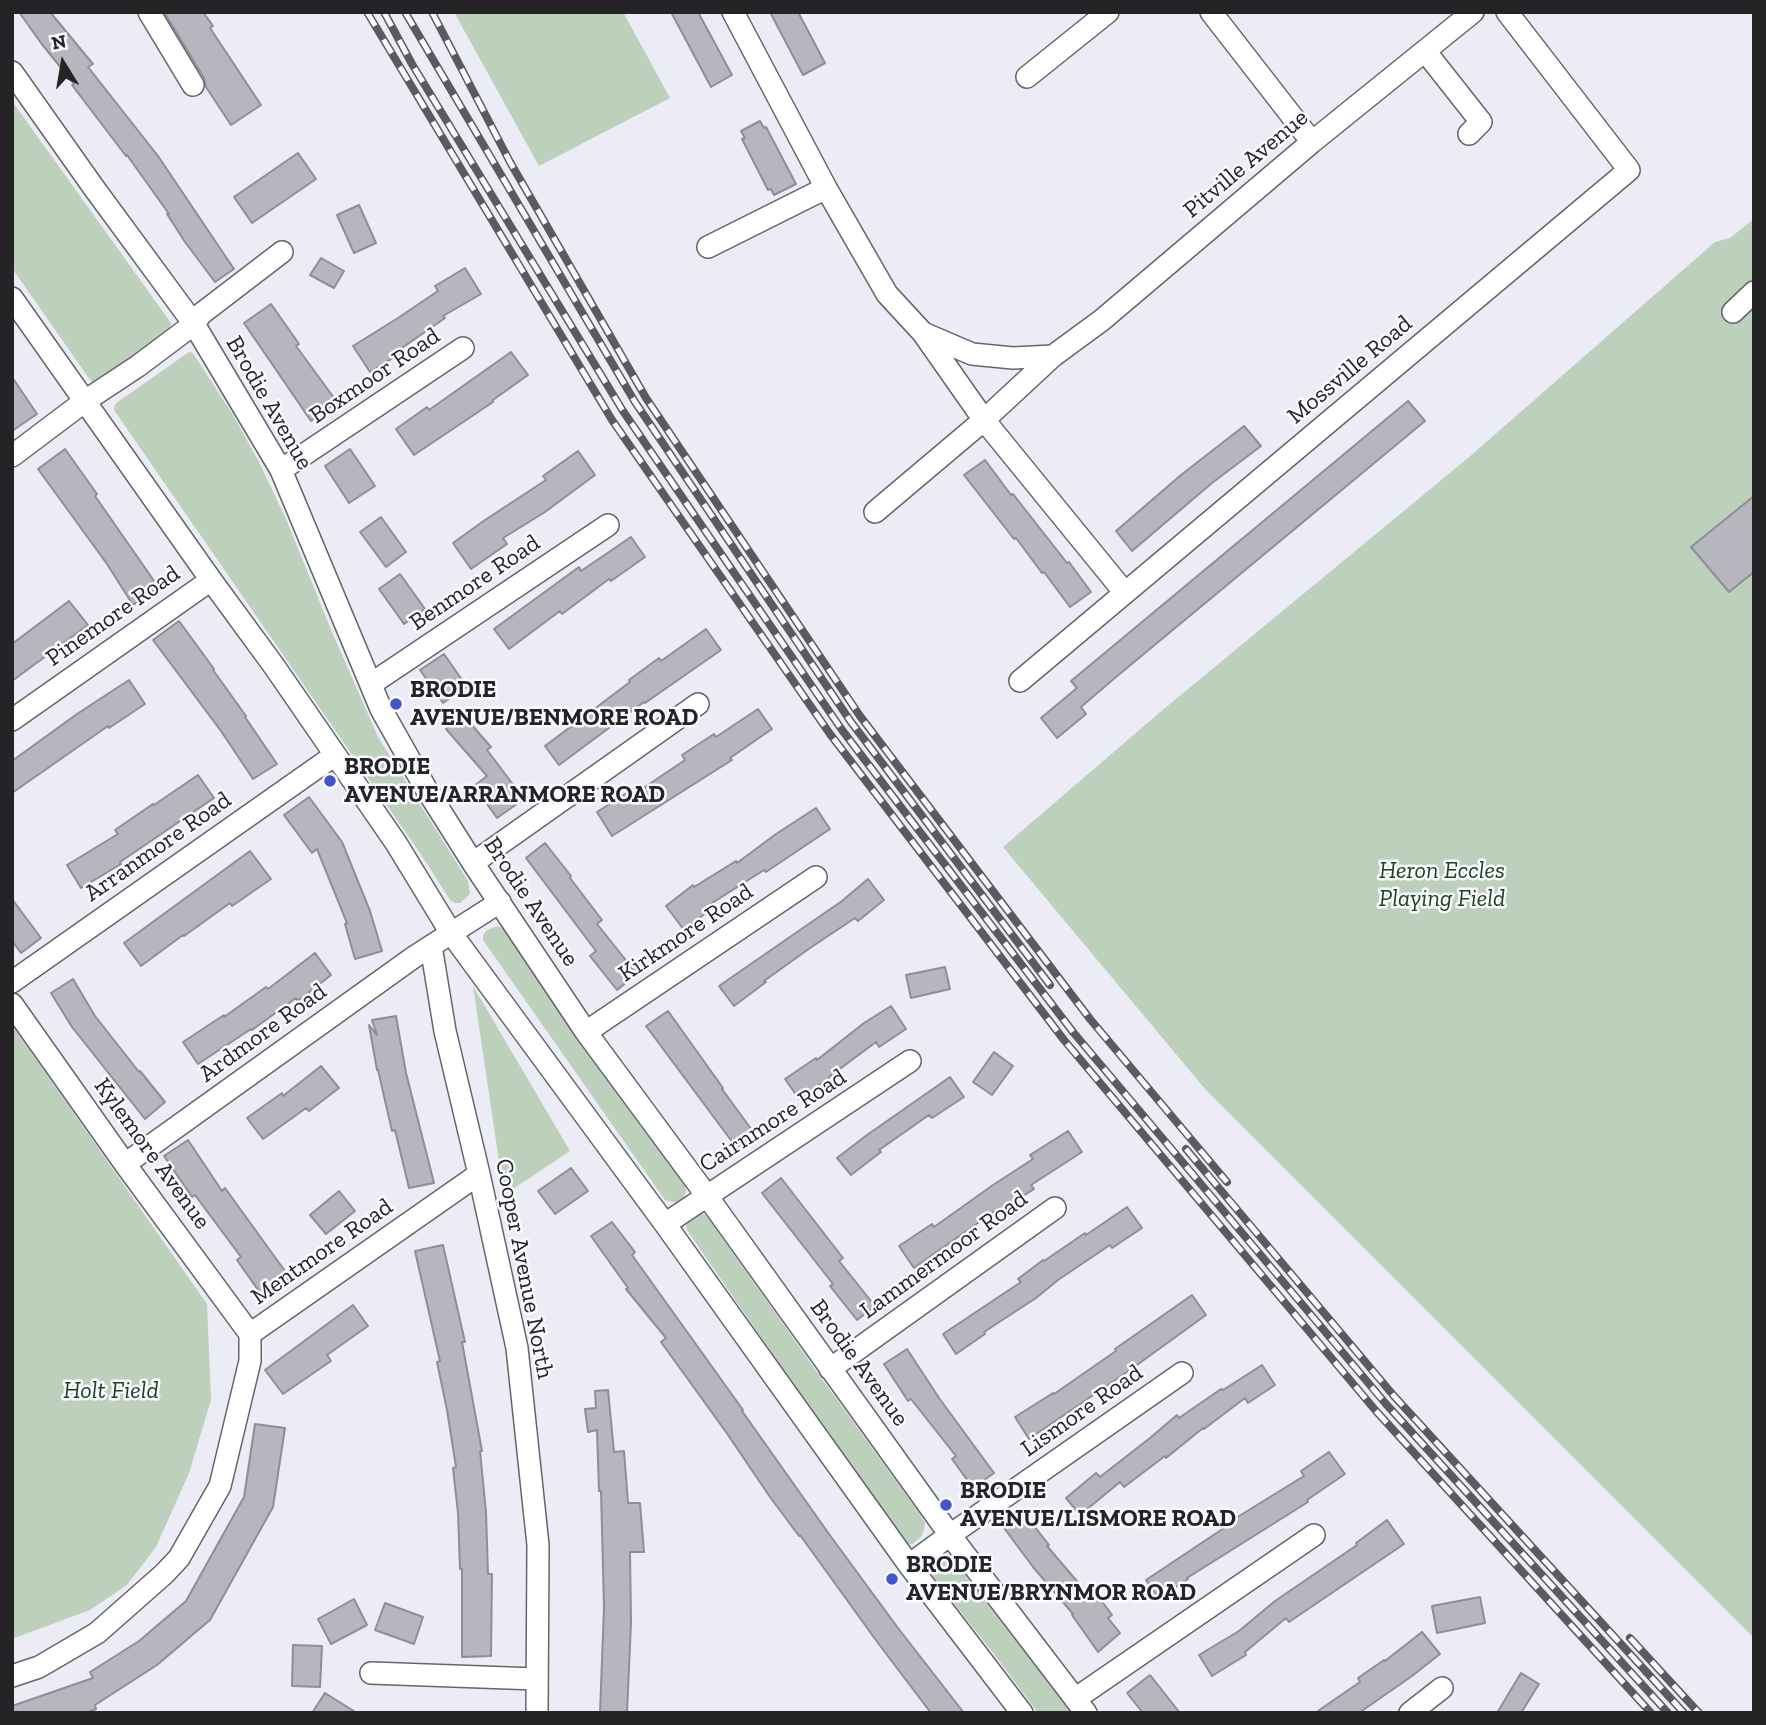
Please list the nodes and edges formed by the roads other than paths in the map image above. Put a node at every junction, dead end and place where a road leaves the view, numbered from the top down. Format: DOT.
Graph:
graph roads {
  1 [pos="149,12"];
  2 [pos="733,12"];
  3 [pos="1108,12"];
  4 [pos="1211,12"];
  5 [pos="1472,12"];
  6 [pos="1507,12"];
  7 [pos="1425,51"];
  8 [pos="12,72"];
  9 [pos="1027,77"];
  10 [pos="193,85"];
  11 [pos="1469,134"];
  12 [pos="1312,142"];
  13 [pos="827,188"];
  14 [pos="708,247"];
  15 [pos="282,252"];
  16 [pos="1754,292"];
  17 [pos="12,298"];
  18 [pos="1733,312"];
  19 [pos="194,324"];
  20 [pos="923,333"];
  21 [pos="463,348"];
  22 [pos="1053,356"];
  23 [pos="85,401"];
  24 [pos="984,420"];
  25 [pos="12,456"];
  26 [pos="281,470"];
  27 [pos="875,512"];
  28 [pos="608,525"];
  29 [pos="211,580"];
  30 [pos="1125,593"];
  31 [pos="1020,681"];
  32 [pos="371,684"];
  33 [pos="698,704"];
  34 [pos="12,720"];
  35 [pos="335,755"];
  36 [pos="473,863"];
  37 [pos="816,877"];
  38 [pos="500,902"];
  39 [pos="451,933"];
  40 [pos="431,946"];
  41 [pos="12,982"];
  42 [pos="12,1004"];
  43 [pos="586,1032"];
  44 [pos="911,1061"];
  45 [pos="125,1164"];
  46 [pos="479,1174"];
  47 [pos="707,1196"];
  48 [pos="1055,1208"];
  49 [pos="665,1224"];
  50 [pos="250,1334"];
  51 [pos="830,1369"];
  52 [pos="1182,1373"];
  53 [pos="950,1535"];
  54 [pos="1314,1535"];
  55 [pos="909,1565"];
  56 [pos="371,1673"];
  57 [pos="12,1676"];
  58 [pos="536,1679"];
  59 [pos="1442,1688"];
  60 [pos="1081,1706"];
  61 [pos="537,1713"];
  62 [pos="1022,1713"];
  63 [pos="1410,1713"];
  1 -- 10 [label="street"];
  2 -- 13 [label="street"];
  3 -- 9 [label="street"];
  4 -- 12 [label="street"];
  5 -- 7 [label="street, Pitville Avenue"];
  6 -- 30 [label="street, Mossville Road"];
  7 -- 11 [label="street"];
  7 -- 12 [label="street, Pitville Avenue"];
  8 -- 19 [label="street, Brodie Avenue"];
  12 -- 22 [label="street, Pitville Avenue"];
  13 -- 14 [label="street"];
  13 -- 20 [label="street"];
  15 -- 19 [label="street"];
  16 -- 18 [label="street"];
  17 -- 23 [label="street"];
  19 -- 23 [label="street"];
  19 -- 26 [label="street, Brodie Avenue"];
  20 -- 22 [label="street"];
  20 -- 24 [label="street"];
  21 -- 26 [label="street, Boxmoor Road"];
  22 -- 24 [label="street, Pitville Avenue"];
  23 -- 25 [label="street"];
  23 -- 29 [label="street"];
  24 -- 27 [label="street, Pitville Avenue"];
  24 -- 30 [label="street"];
  26 -- 32 [label="street, Brodie Avenue"];
  28 -- 32 [label="street, Benmore Road"];
  29 -- 34 [label="street, Pinemore Road"];
  29 -- 35 [label="street"];
  30 -- 31 [label="street"];
  32 -- 36 [label="street, Brodie Avenue"];
  33 -- 36 [label="street"];
  35 -- 39 [label="street"];
  35 -- 41 [label="street, Arranmore Road"];
  36 -- 38 [label="street, Brodie Avenue"];
  37 -- 43 [label="street, Kirkmore Road"];
  38 -- 39 [label="street"];
  38 -- 43 [label="street, Brodie Avenue"];
  39 -- 40 [label="street"];
  39 -- 49 [label="street"];
  40 -- 45 [label="street, Ardmore Road"];
  40 -- 46 [label="street, Cooper Avenue North"];
  42 -- 45 [label="street, Kylemore Avenue"];
  43 -- 47 [label="street, Brodie Avenue"];
  44 -- 47 [label="street, Cairnmore Road"];
  45 -- 50 [label="street, Kylemore Avenue"];
  46 -- 50 [label="street, Mentmore Road"];
  46 -- 58 [label="street, Cooper Avenue North"];
  47 -- 49 [label="street, Cairnmore Road"];
  47 -- 51 [label="street, Brodie Avenue"];
  48 -- 51 [label="street, Lammermoor Road"];
  49 -- 55 [label="street"];
  50 -- 57 [label="street, Mentmore Road"];
  51 -- 53 [label="street, Brodie Avenue"];
  52 -- 53 [label="street, Lismore Road"];
  53 -- 55 [label="street, Lismore Road"];
  53 -- 60 [label="street, Brodie Avenue"];
  54 -- 60 [label="street"];
  55 -- 62 [label="street"];
  56 -- 58 [label="street"];
  58 -- 61 [label="street, Cooper Avenue North"];
  59 -- 63 [label="street"];
}
